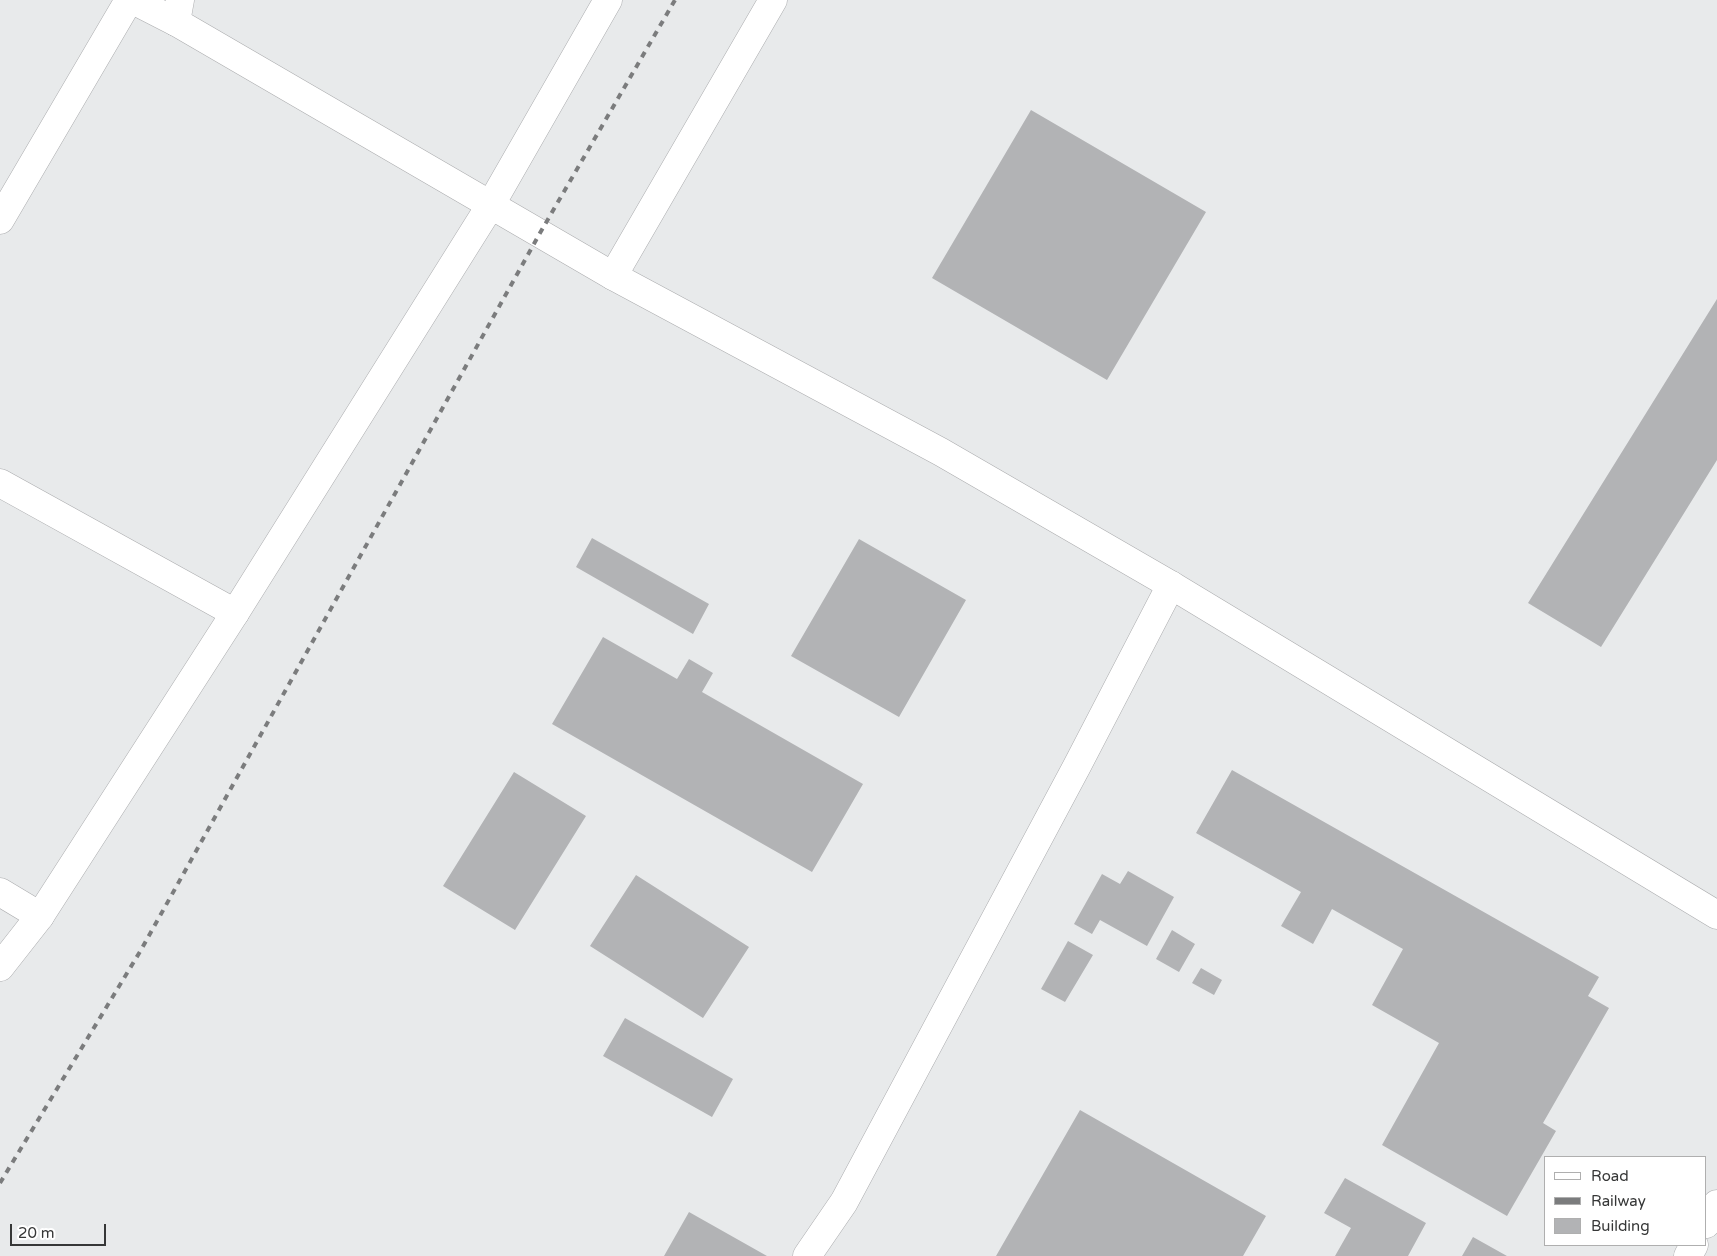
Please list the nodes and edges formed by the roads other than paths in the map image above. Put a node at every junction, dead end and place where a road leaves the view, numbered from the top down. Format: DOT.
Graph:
graph roads {
  1 [pos="131,0"];
  2 [pos="608,0"];
  3 [pos="773,0"];
  4 [pos="178,11"];
  5 [pos="490,206"];
  6 [pos="0,220"];
  7 [pos="614,276"];
  8 [pos="0,483"];
  9 [pos="1171,585"];
  10 [pos="235,613"];
  11 [pos="0,892"];
  12 [pos="1717,915"];
  13 [pos="40,916"];
  14 [pos="0,967"];
  15 [pos="1717,1204"];
  16 [pos="1707,1222"];
  17 [pos="807,1256"];
  1 -- 4 [label="street"];
  1 -- 6 [label="street"];
  2 -- 5 [label="street"];
  3 -- 7 [label="street"];
  4 -- 5 [label="street"];
  5 -- 7 [label="street"];
  5 -- 10 [label="street"];
  7 -- 9 [label="street"];
  8 -- 10 [label="street"];
  9 -- 12 [label="street"];
  9 -- 17 [label="street"];
  10 -- 13 [label="street"];
  11 -- 13 [label="street"];
  13 -- 14 [label="street"];
  15 -- 16 [label="street"];
}
